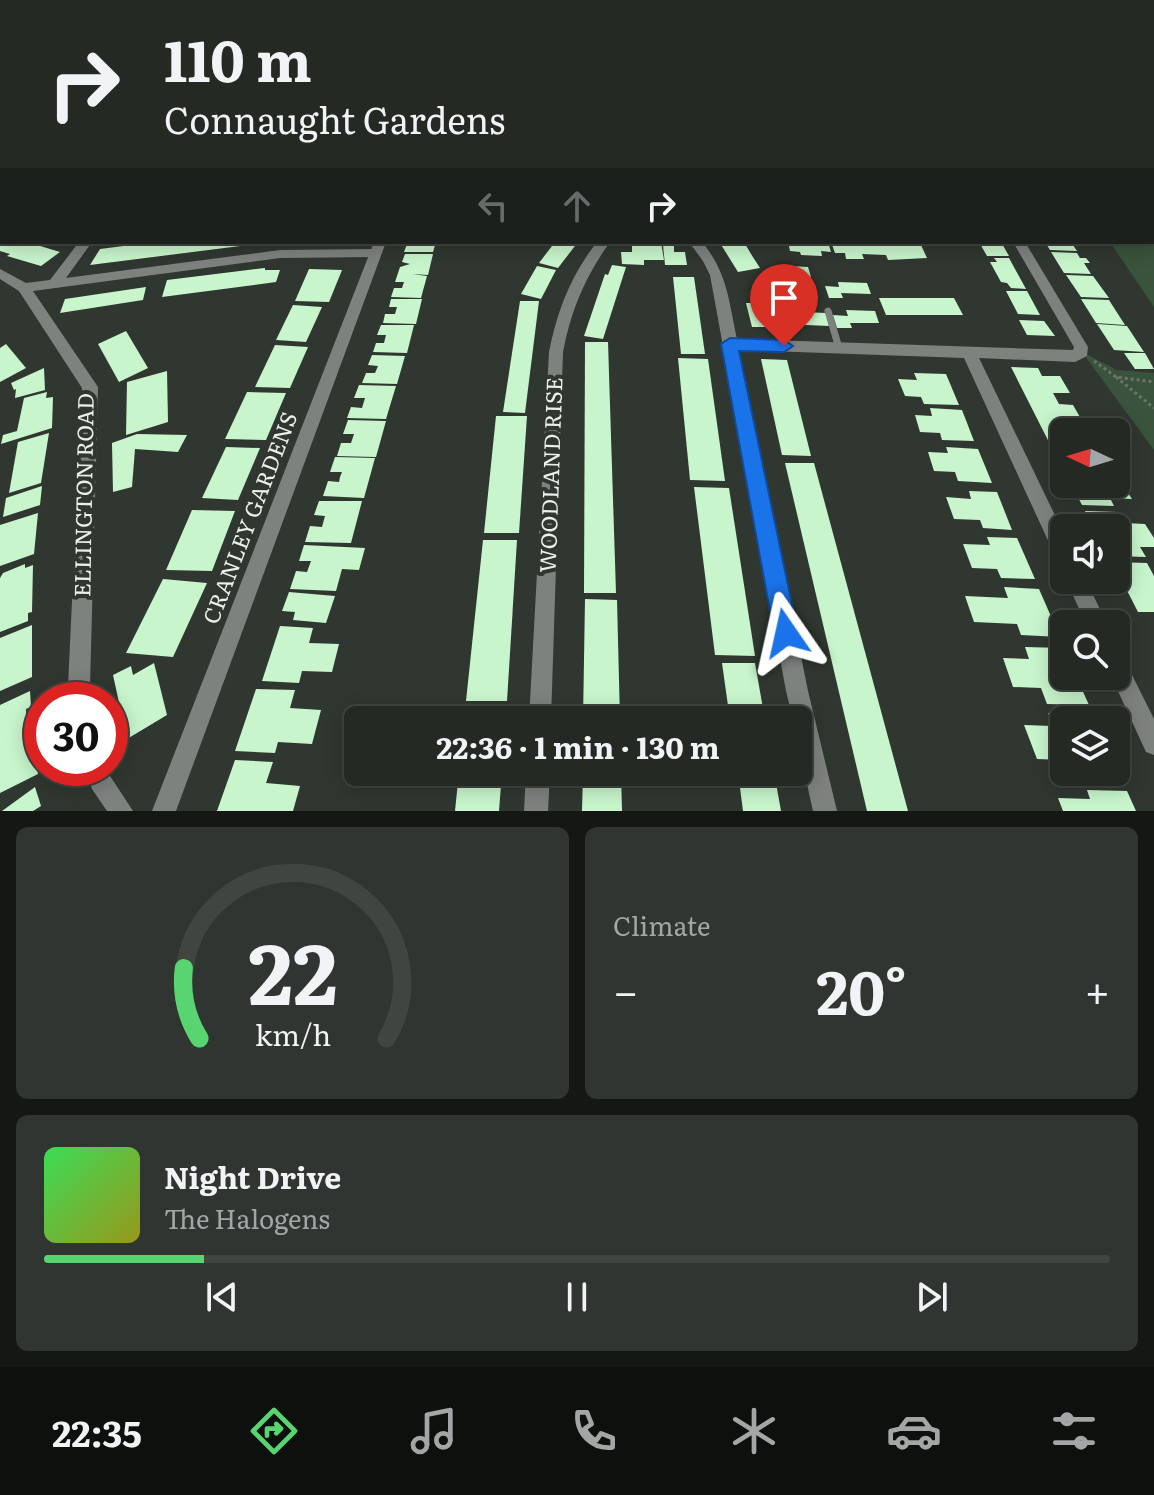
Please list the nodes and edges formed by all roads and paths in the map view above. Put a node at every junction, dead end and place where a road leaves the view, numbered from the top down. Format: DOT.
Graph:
graph roads {
  1 [pos="1154,179"];
  2 [pos="1154,185"];
  3 [pos="84,244"];
  4 [pos="602,244"];
  5 [pos="697,244"];
  6 [pos="1020,244"];
  7 [pos="378,248"];
  8 [pos="0,273"];
  9 [pos="54,284"];
  10 [pos="24,288"];
  11 [pos="828,311"];
  12 [pos="730,344"];
  13 [pos="839,348"];
  14 [pos="969,352"];
  15 [pos="1082,352"];
  16 [pos="1116,377"];
  17 [pos="1154,382"];
  18 [pos="1154,408"];
  19 [pos="1050,524"];
  20 [pos="79,682"];
  21 [pos="1128,690"];
  22 [pos="541,706"];
  23 [pos="1154,744"];
  24 [pos="104,786"];
  25 [pos="537,786"];
  26 [pos="121,811"];
  27 [pos="164,811"];
  28 [pos="536,811"];
  29 [pos="825,811"];
  1 -- 2 [label="path"];
  3 -- 9 [label="street"];
  4 -- 22 [label="street, WOODLAND RISE"];
  5 -- 12 [label="street"];
  6 -- 15 [label="street"];
  7 -- 9 [label="street"];
  7 -- 27 [label="street, CRANLEY GARDENS"];
  8 -- 10 [label="street, ELLINGTON ROAD"];
  9 -- 10 [label="street"];
  10 -- 20 [label="street, ELLINGTON ROAD"];
  11 -- 13 [label="lane"];
  12 -- 13 [label="street"];
  12 -- 29 [label="street"];
  13 -- 14 [label="street"];
  14 -- 15 [label="street"];
  14 -- 19 [label="street"];
  15 -- 16 [label="path"];
  16 -- 17 [label="path"];
  16 -- 18 [label="path"];
  21 -- 23 [label="street"];
  24 -- 26 [label="street"];
  25 -- 28 [label="street"];
}
